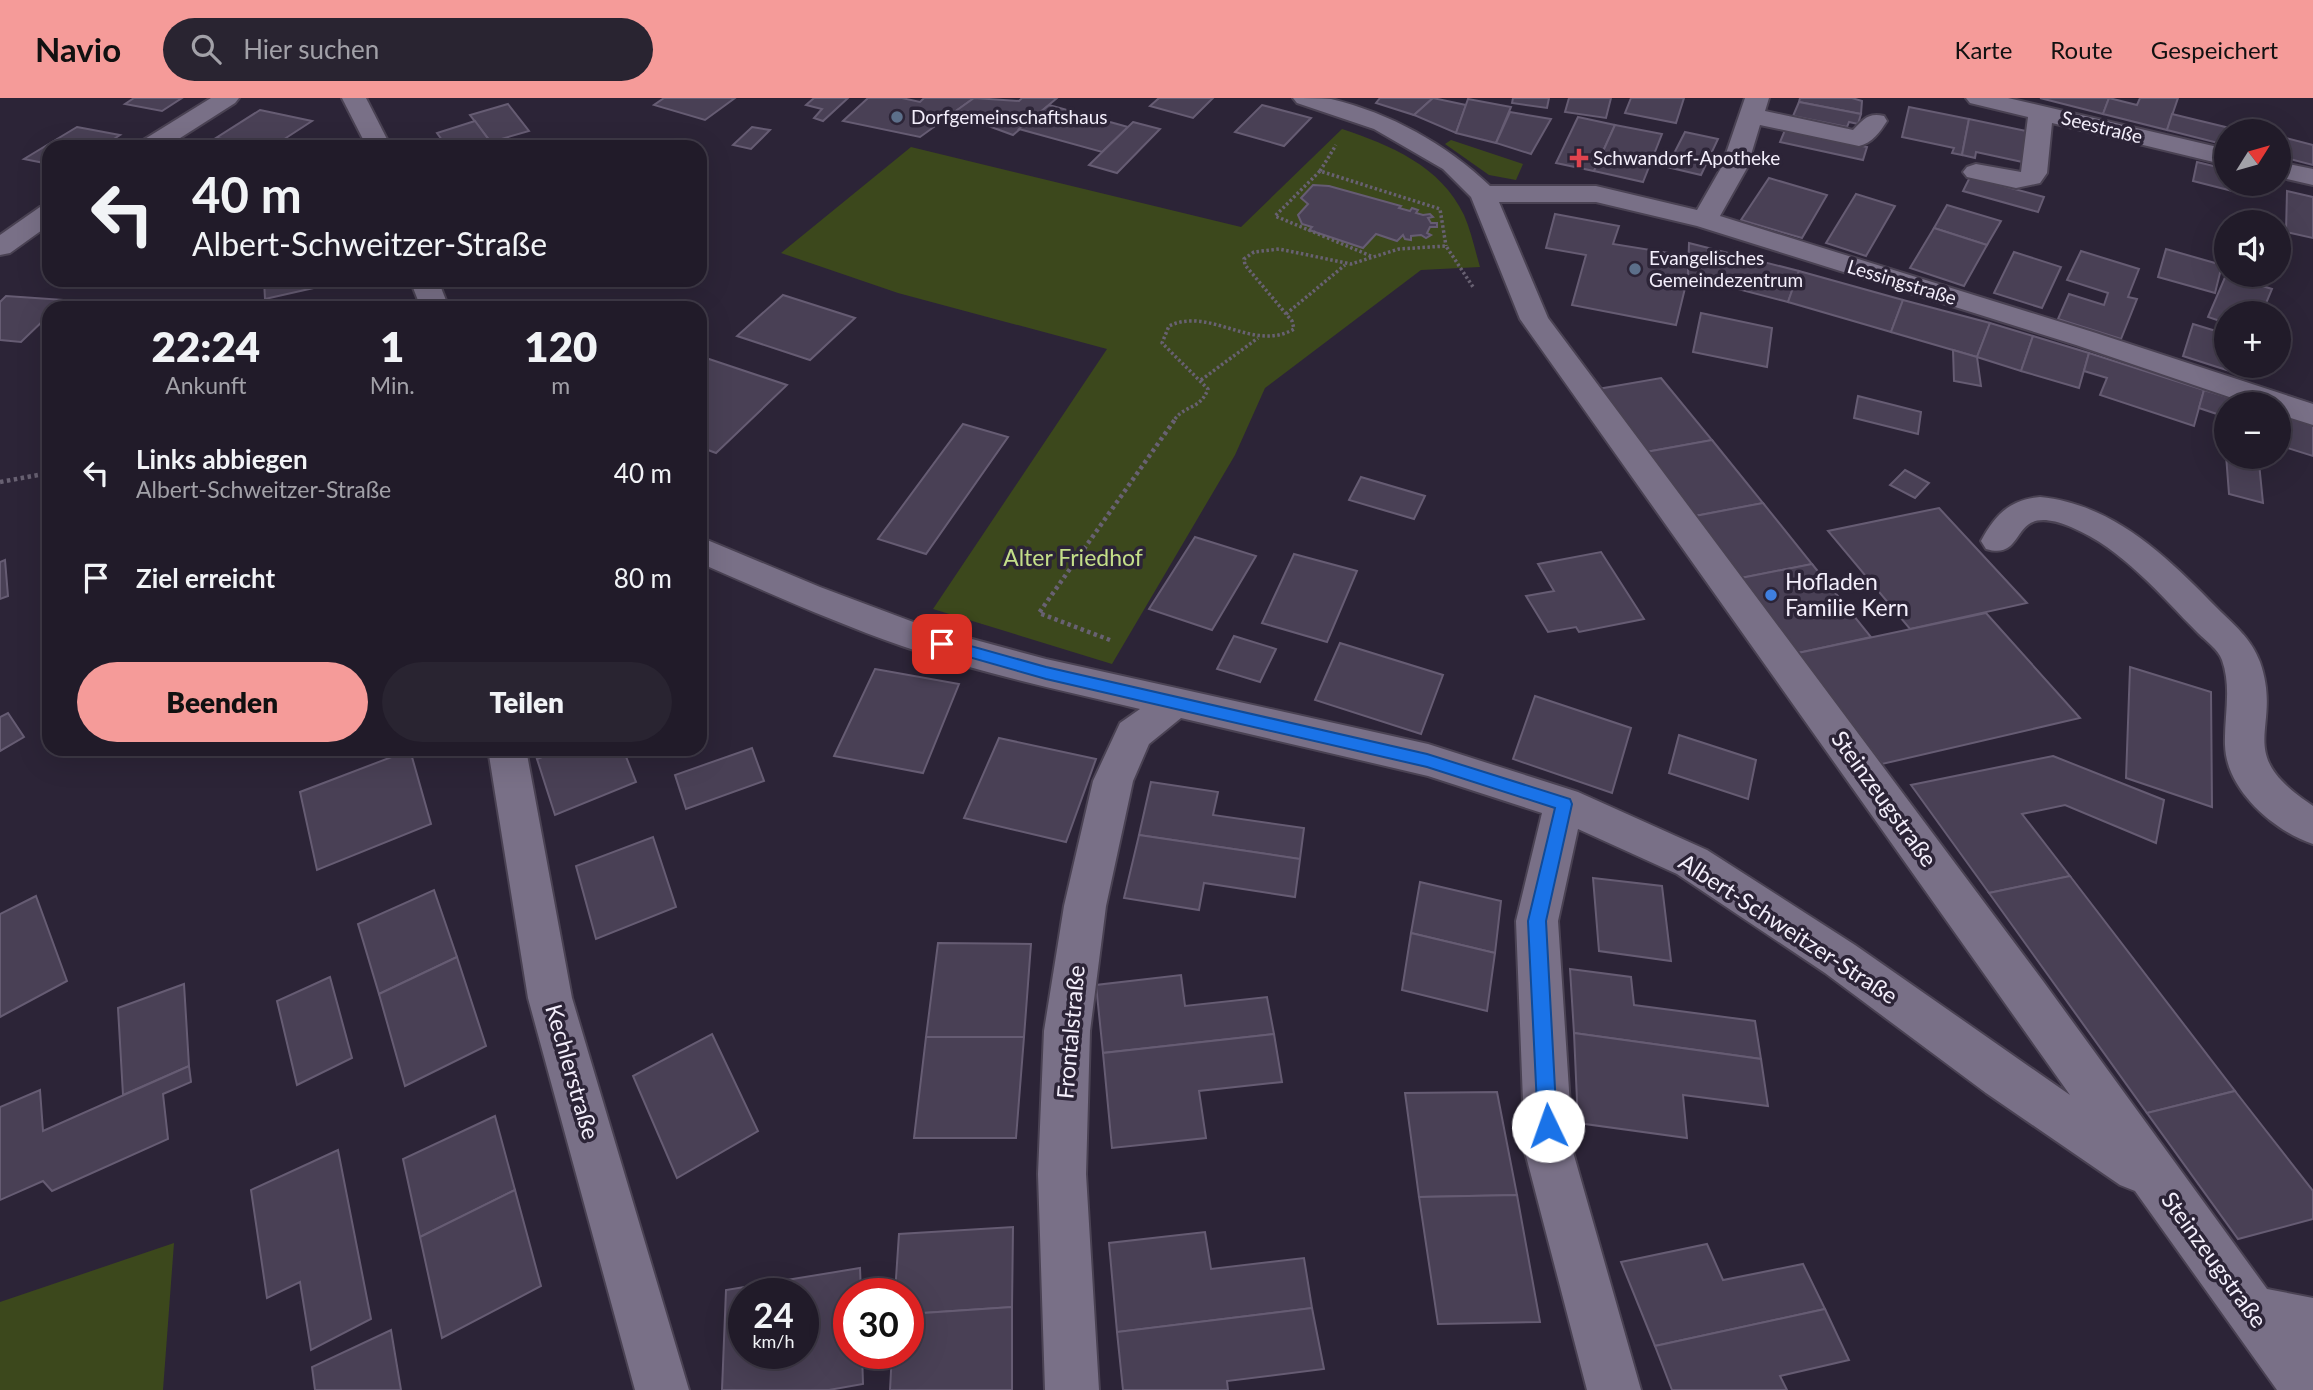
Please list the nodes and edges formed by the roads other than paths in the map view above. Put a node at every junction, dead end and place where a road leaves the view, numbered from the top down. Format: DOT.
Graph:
graph roads {
  1 [pos="227,98"];
  2 [pos="354,98"];
  3 [pos="1305,98"];
  4 [pos="1978,98"];
  5 [pos="1347,104"];
  6 [pos="1754,107"];
  7 [pos="2041,113"];
  8 [pos="1875,121"];
  9 [pos="160,140"];
  10 [pos="375,140"];
  11 [pos="2214,154"];
  12 [pos="1976,172"];
  13 [pos="2291,172"];
  14 [pos="2313,177"];
  15 [pos="1483,194"];
  16 [pos="42,218"];
  17 [pos="1705,220"];
  18 [pos="0,247"];
  19 [pos="2313,415"];
  20 [pos="1998,541"];
  21 [pos="707,552"];
  22 [pos="1176,702"];
  23 [pos="508,756"];
  24 [pos="1564,804"];
  25 [pos="2313,827"];
  26 [pos="2156,1181"];
  27 [pos="2253,1312"];
  28 [pos="2313,1324"];
  29 [pos="662,1390"];
  30 [pos="1072,1390"];
  31 [pos="1614,1390"];
  32 [pos="2309,1390"];
  1 -- 9 [label="street"];
  2 -- 10 [label="street"];
  3 -- 5 [label="street"];
  4 -- 7 [label="street, Seestraße"];
  5 -- 15 [label="street"];
  6 -- 8 [label="street"];
  6 -- 17 [label="street"];
  7 -- 11 [label="street, Seestraße"];
  7 -- 12 [label="street"];
  13 -- 14 [label="street"];
  15 -- 17 [label="street, Lessingstraße"];
  15 -- 26 [label="street, Steinzeugstraße"];
  16 -- 18 [label="street"];
  17 -- 19 [label="street, Lessingstraße"];
  20 -- 25 [label="street"];
  21 -- 22 [label="street, Albert-Schweitzer-Straße"];
  22 -- 24 [label="street, Albert-Schweitzer-Straße"];
  22 -- 30 [label="street, Frontalstraße"];
  23 -- 29 [label="street, Kechlerstraße"];
  24 -- 26 [label="street, Albert-Schweitzer-Straße"];
  24 -- 31 [label="street"];
  26 -- 27 [label="street, Steinzeugstraße"];
  27 -- 28 [label="street"];
  27 -- 32 [label="street, Steinzeugstraße"];
}
